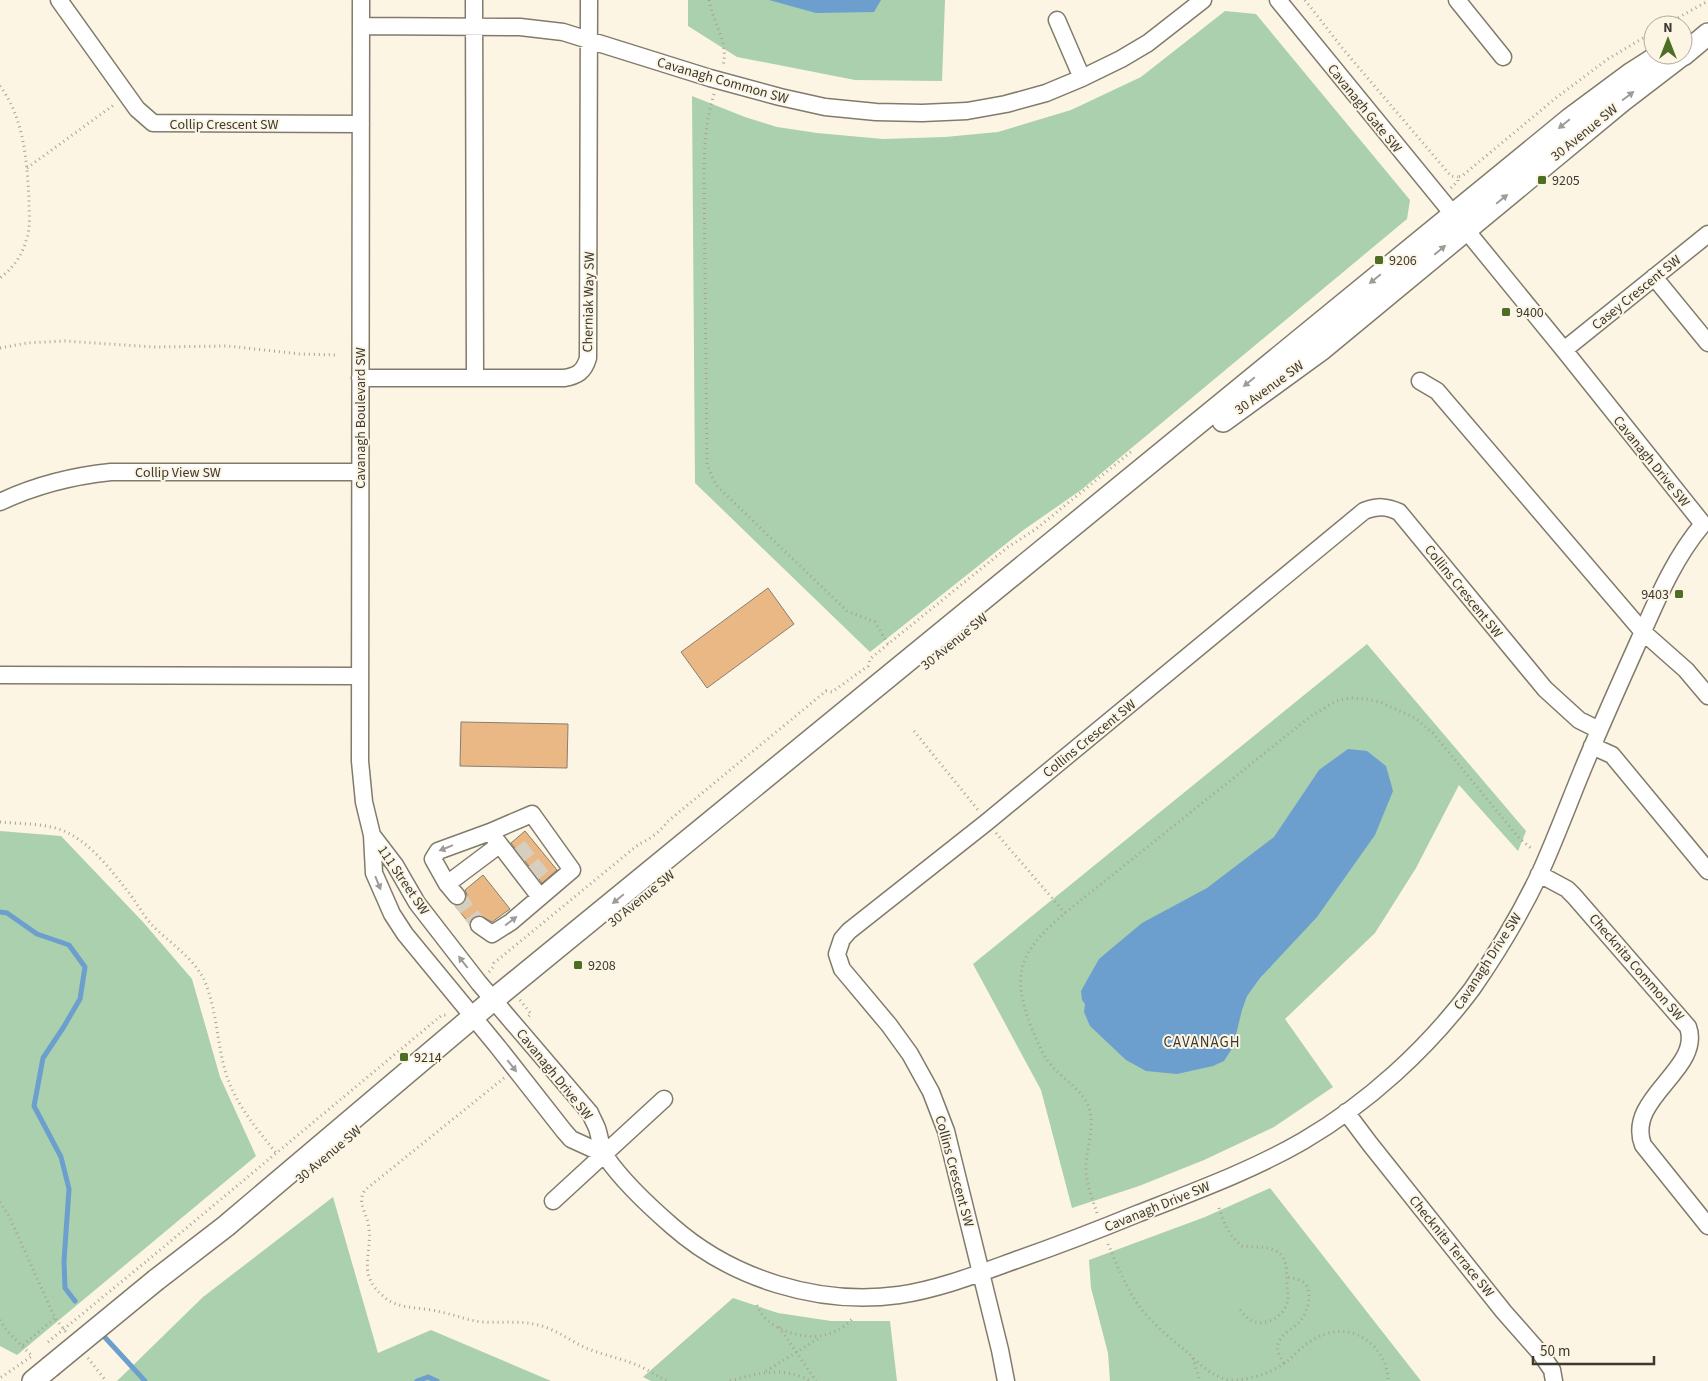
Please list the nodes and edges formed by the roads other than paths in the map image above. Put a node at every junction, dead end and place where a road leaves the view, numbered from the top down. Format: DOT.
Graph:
graph roads {
  1 [pos="59,0"];
  2 [pos="361,0"];
  3 [pos="474,0"];
  4 [pos="589,0"];
  5 [pos="1202,0"];
  6 [pos="1278,0"];
  7 [pos="1457,0"];
  8 [pos="1057,20"];
  9 [pos="1708,25"];
  10 [pos="361,26"];
  11 [pos="474,26"];
  12 [pos="1693,34"];
  13 [pos="1708,34"];
  14 [pos="590,39"];
  15 [pos="1693,47"];
  16 [pos="1503,57"];
  17 [pos="1644,65"];
  18 [pos="1670,65"];
  19 [pos="1082,78"];
  20 [pos="361,124"];
  21 [pos="1459,222"];
  22 [pos="1708,234"];
  23 [pos="1654,277"];
  24 [pos="1708,343"];
  25 [pos="1564,350"];
  26 [pos="475,377"];
  27 [pos="360,378"];
  28 [pos="1420,381"];
  29 [pos="360,472"];
  30 [pos="0,502"];
  31 [pos="1705,522"];
  32 [pos="1643,632"];
  33 [pos="0,675"];
  34 [pos="359,676"];
  35 [pos="1708,696"];
  36 [pos="1599,730"];
  37 [pos="1592,746"];
  38 [pos="372,835"];
  39 [pos="495,839"];
  40 [pos="1708,870"];
  41 [pos="1540,874"];
  42 [pos="540,897"];
  43 [pos="479,925"];
  44 [pos="498,1005"];
  45 [pos="477,1023"];
  46 [pos="664,1099"];
  47 [pos="1346,1112"];
  48 [pos="604,1154"];
  49 [pos="553,1201"];
  50 [pos="1708,1226"];
  51 [pos="981,1273"];
  52 [pos="33,1381"];
  53 [pos="1006,1381"];
  54 [pos="1554,1381"];
  1 -- 20 [label="street, Collip Crescent SW"];
  2 -- 10 [label="street, Cavanagh Boulevard SW"];
  3 -- 11 [label="street"];
  4 -- 14 [label="street"];
  5 -- 19 [label="street, Cavanagh Common SW"];
  6 -- 21 [label="street, Cavanagh Gate SW"];
  7 -- 16 [label="street"];
  8 -- 19 [label="street"];
  9 -- 12 [label="main road"];
  10 -- 11 [label="street, Cavanagh Common SW"];
  10 -- 20 [label="street, Cavanagh Boulevard SW"];
  11 -- 14 [label="street, Cavanagh Common SW"];
  11 -- 26 [label="street"];
  13 -- 15 [label="main road, 30 Avenue SW"];
  14 -- 19 [label="street, Cavanagh Common SW"];
  14 -- 26 [label="street, Cherniak Way SW"];
  17 -- 21 [label="main road, 30 Avenue SW, one-way"];
  21 -- 18 [label="main road, 30 Avenue SW, one-way"];
  20 -- 27 [label="street, Cavanagh Boulevard SW"];
  21 -- 25 [label="street, Cavanagh Drive SW"];
  21 -- 44 [label="main road, 30 Avenue SW"];
  22 -- 23 [label="street, Casey Crescent SW"];
  23 -- 24 [label="street"];
  23 -- 25 [label="street, Casey Crescent SW"];
  25 -- 31 [label="street, Cavanagh Drive SW"];
  26 -- 27 [label="street, Cherniak Way SW"];
  27 -- 29 [label="street, Cavanagh Boulevard SW"];
  28 -- 32 [label="street"];
  29 -- 30 [label="street, Collip View SW"];
  29 -- 34 [label="street, Cavanagh Boulevard SW"];
  31 -- 32 [label="street, Cavanagh Drive SW"];
  32 -- 35 [label="street"];
  32 -- 36 [label="street, Cavanagh Drive SW"];
  33 -- 34 [label="street"];
  34 -- 38 [label="street, Cavanagh Boulevard SW"];
  36 -- 37 [label="street, Cavanagh Drive SW"];
  36 -- 51 [label="street, Collins Crescent SW"];
  37 -- 40 [label="street"];
  37 -- 41 [label="street, Cavanagh Drive SW"];
  44 -- 38 [label="street, 111 Street SW, one-way"];
  38 -- 45 [label="street, 111 Street SW, one-way"];
  39 -- 39 [label="street, one-way"];
  39 -- 42 [label="street"];
  39 -- 42 [label="street"];
  41 -- 47 [label="street, Cavanagh Drive SW"];
  41 -- 50 [label="street, Checknita Common SW"];
  43 -- 42 [label="street, one-way"];
  44 -- 45 [label="main road, 30 Avenue SW"];
  44 -- 48 [label="street, Cavanagh Drive SW"];
  45 -- 48 [label="street, Cavanagh Drive SW, one-way"];
  45 -- 52 [label="main road, 30 Avenue SW, bridge"];
  46 -- 48 [label="street"];
  47 -- 51 [label="street, Cavanagh Drive SW"];
  47 -- 54 [label="street, Checknita Terrace SW"];
  48 -- 49 [label="street"];
  48 -- 51 [label="street, Cavanagh Drive SW"];
  51 -- 53 [label="street, Collins Crescent SW"];
}
